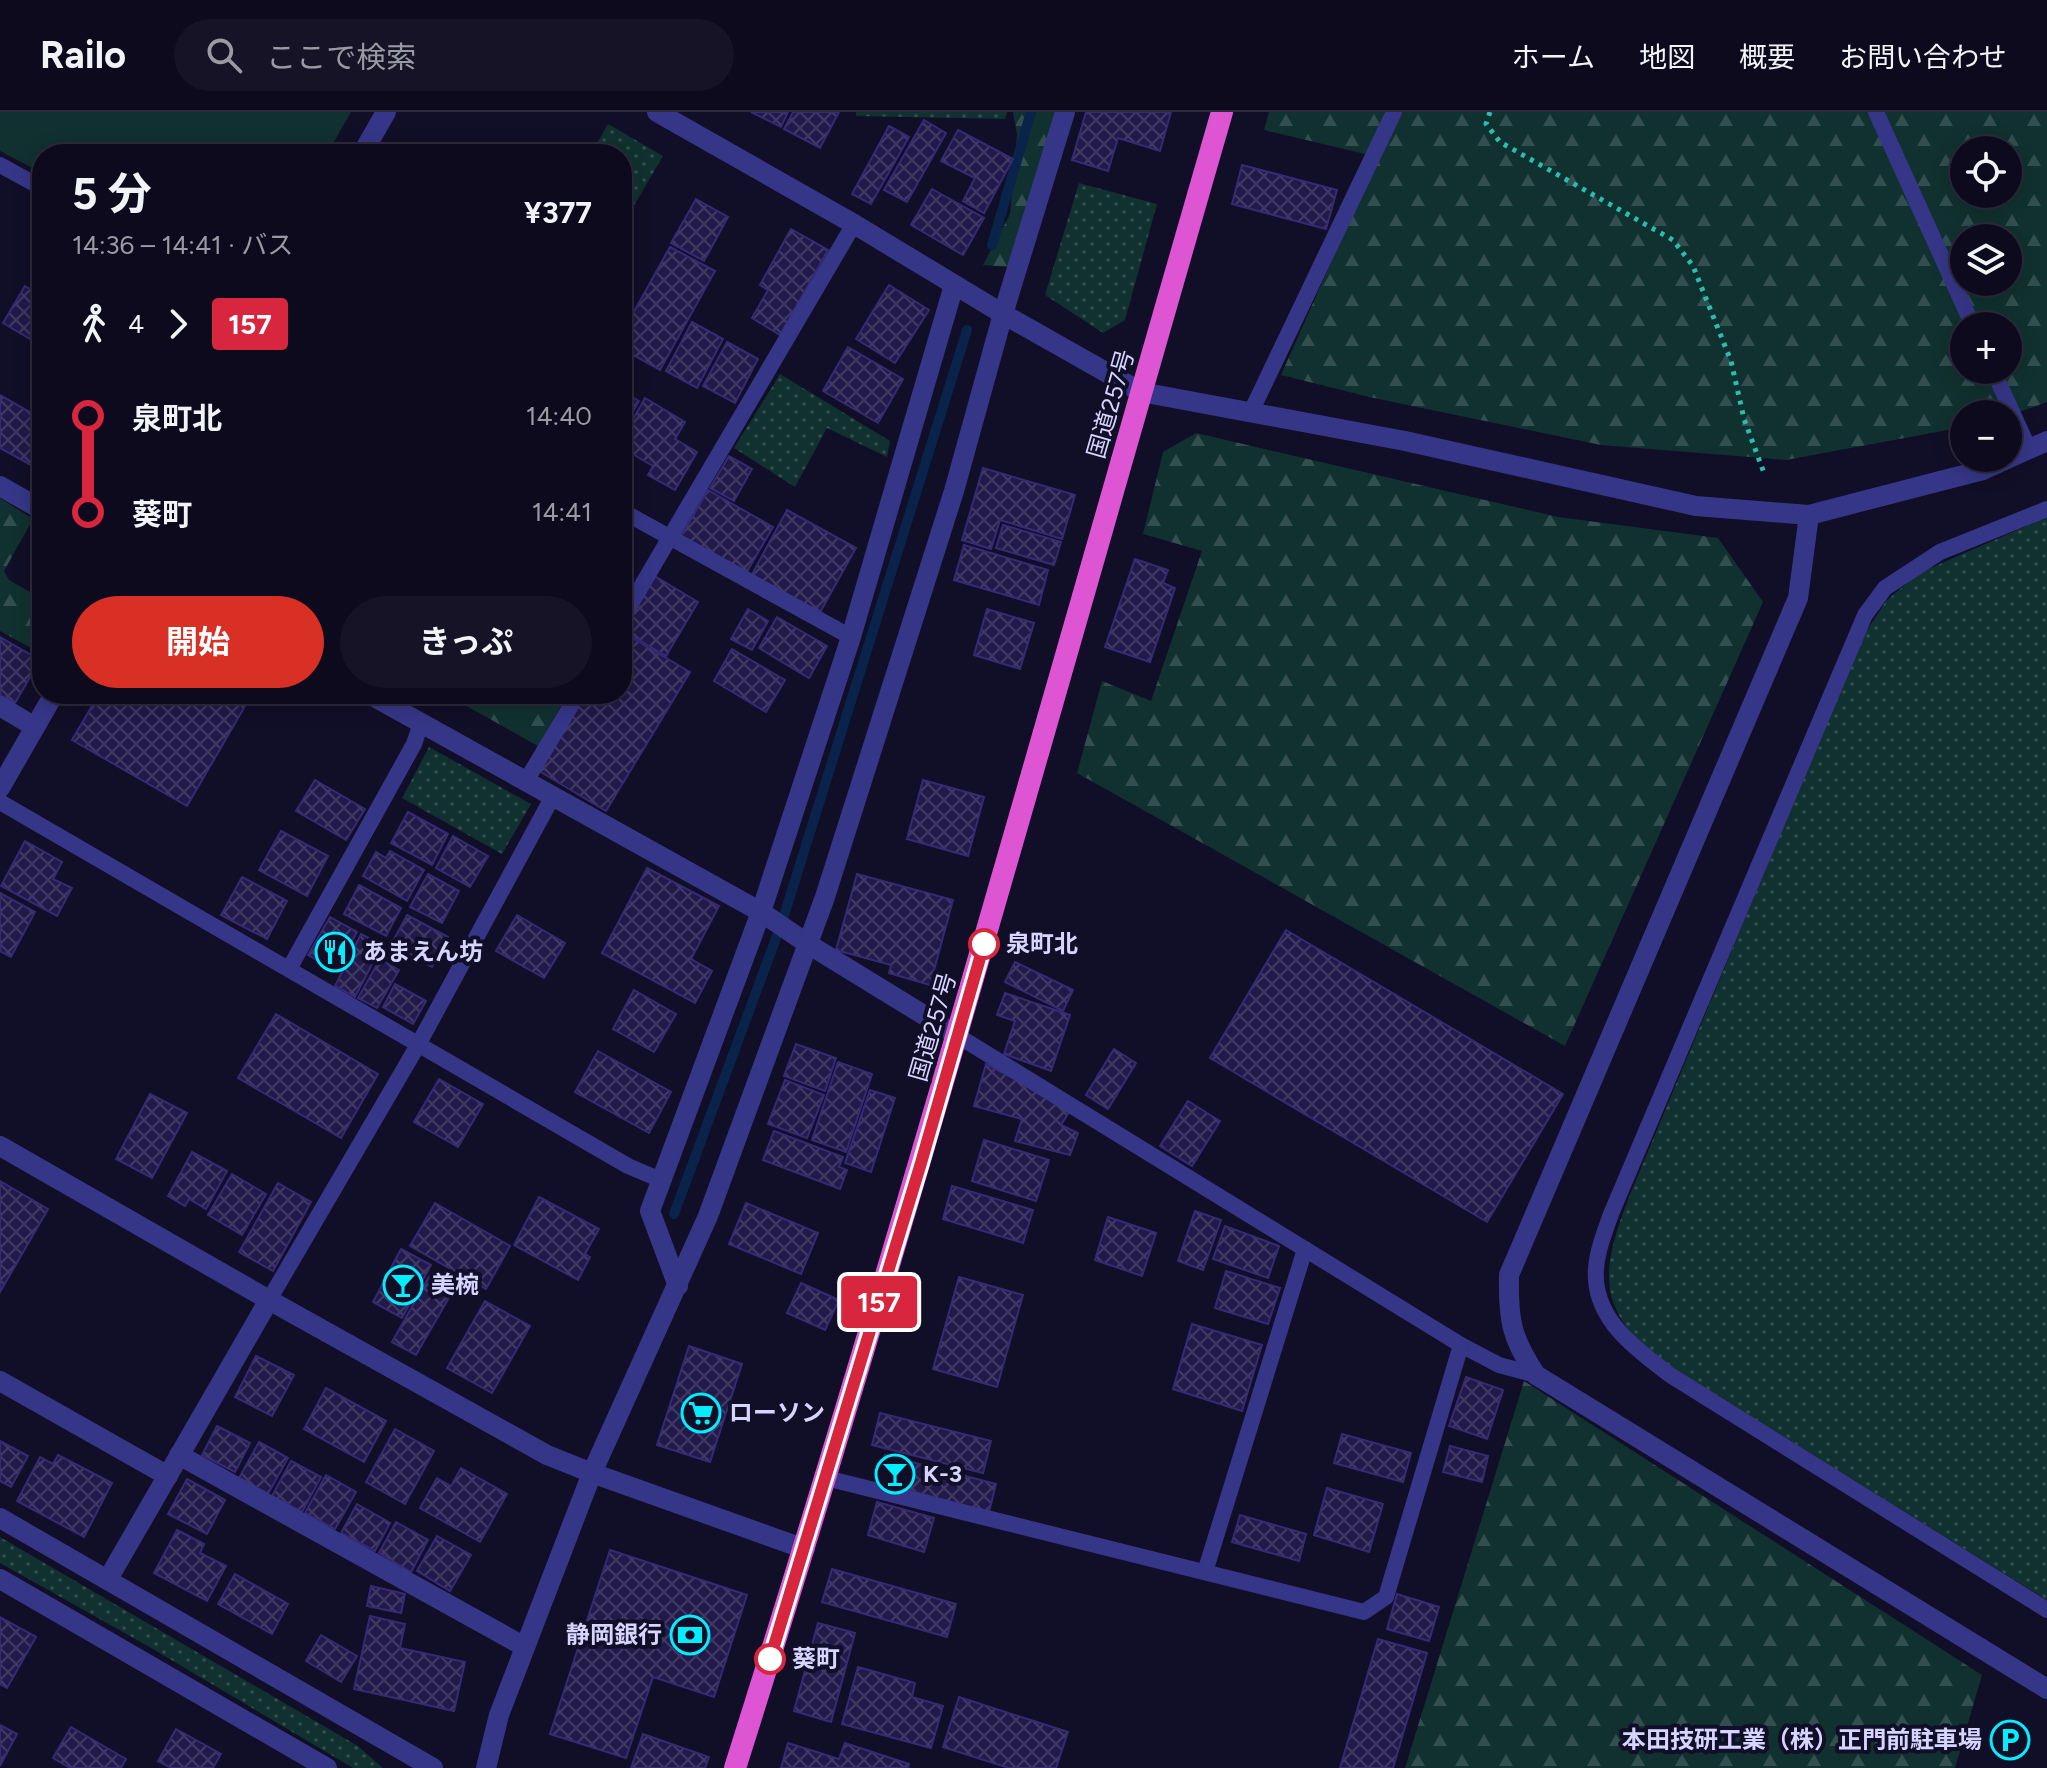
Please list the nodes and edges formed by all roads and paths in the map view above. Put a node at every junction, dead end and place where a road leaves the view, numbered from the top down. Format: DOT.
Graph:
graph roads {
  1 [pos="386,112"];
  2 [pos="657,112"];
  3 [pos="1065,112"];
  4 [pos="1222,112"];
  5 [pos="1394,112"];
  6 [pos="1490,112"];
  7 [pos="1876,112"];
  8 [pos="368,144"];
  9 [pos="0,165"];
  10 [pos="32,183"];
  11 [pos="854,224"];
  12 [pos="954,285"];
  13 [pos="1967,312"];
  14 [pos="1003,314"];
  15 [pos="2001,384"];
  16 [pos="1141,392"];
  17 [pos="1250,414"];
  18 [pos="2038,445"];
  19 [pos="1764,473"];
  20 [pos="0,486"];
  21 [pos="32,504"];
  22 [pos="2047,509"];
  23 [pos="1809,515"];
  24 [pos="632,517"];
  25 [pos="670,538"];
  26 [pos="632,602"];
  27 [pos="851,637"];
  28 [pos="48,704"];
  29 [pos="387,704"];
  30 [pos="572,704"];
  31 [pos="0,706"];
  32 [pos="421,723"];
  33 [pos="35,727"];
  34 [pos="526,781"];
  35 [pos="0,788"];
  36 [pos="553,796"];
  37 [pos="0,802"];
  38 [pos="761,912"];
  39 [pos="808,944"];
  40 [pos="289,969"];
  41 [pos="958,1036"];
  42 [pos="418,1045"];
  43 [pos="0,1146"];
  44 [pos="661,1180"];
  45 [pos="1305,1249"];
  46 [pos="678,1286"];
  47 [pos="269,1300"];
  48 [pos="1461,1345"];
  49 [pos="1536,1375"];
  50 [pos="0,1381"];
  51 [pos="179,1455"];
  52 [pos="592,1473"];
  53 [pos="168,1476"];
  54 [pos="826,1478"];
  55 [pos="0,1518"];
  56 [pos="805,1549"];
  57 [pos="1205,1572"];
  58 [pos="0,1579"];
  59 [pos="108,1579"];
  60 [pos="2047,1610"];
  61 [pos="525,1647"];
  62 [pos="2047,1689"];
  63 [pos="327,1768"];
  64 [pos="433,1768"];
  65 [pos="486,1768"];
  66 [pos="735,1768"];
  1 -- 8 [label="street"];
  2 -- 11 [label="street"];
  3 -- 14 [label="street"];
  4 -- 16 [label="highway, 国道257号"];
  5 -- 17 [label="lane"];
  6 -- 19 [label="path"];
  7 -- 13 [label="lane"];
  9 -- 10 [label="lane"];
  11 -- 12 [label="street"];
  11 -- 25 [label="lane"];
  12 -- 14 [label="street"];
  12 -- 27 [label="street"];
  14 -- 16 [label="street"];
  14 -- 39 [label="street"];
  15 -- 18 [label="lane"];
  16 -- 17 [label="street"];
  16 -- 41 [label="highway, 国道257号"];
  17 -- 23 [label="street"];
  18 -- 23 [label="street"];
  20 -- 21 [label="street"];
  22 -- 60 [label="lane"];
  23 -- 49 [label="street"];
  24 -- 25 [label="lane"];
  25 -- 26 [label="lane"];
  25 -- 27 [label="lane"];
  27 -- 38 [label="street"];
  28 -- 33 [label="street"];
  29 -- 32 [label="street"];
  30 -- 34 [label="lane"];
  31 -- 33 [label="street"];
  32 -- 34 [label="street"];
  32 -- 40 [label="lane"];
  33 -- 35 [label="street"];
  34 -- 36 [label="street"];
  36 -- 38 [label="street"];
  36 -- 42 [label="lane"];
  37 -- 40 [label="lane"];
  38 -- 39 [label="street"];
  38 -- 44 [label="street"];
  39 -- 41 [label="street"];
  39 -- 46 [label="street"];
  40 -- 42 [label="lane"];
  41 -- 45 [label="lane"];
  41 -- 54 [label="highway, 国道257号"];
  42 -- 44 [label="lane"];
  42 -- 47 [label="lane"];
  43 -- 47 [label="street"];
  44 -- 46 [label="street"];
  45 -- 48 [label="lane"];
  45 -- 57 [label="lane"];
  46 -- 52 [label="street"];
  47 -- 51 [label="street"];
  47 -- 52 [label="street"];
  48 -- 49 [label="lane"];
  48 -- 57 [label="lane"];
  49 -- 62 [label="street"];
  50 -- 53 [label="street"];
  51 -- 53 [label="street"];
  51 -- 61 [label="street"];
  52 -- 56 [label="street"];
  52 -- 61 [label="street"];
  53 -- 59 [label="street"];
  54 -- 56 [label="highway, 国道257号"];
  54 -- 57 [label="lane"];
  55 -- 59 [label="street"];
  56 -- 66 [label="highway, 国道257号"];
  58 -- 63 [label="street"];
  59 -- 64 [label="street"];
  61 -- 65 [label="street"];
}
